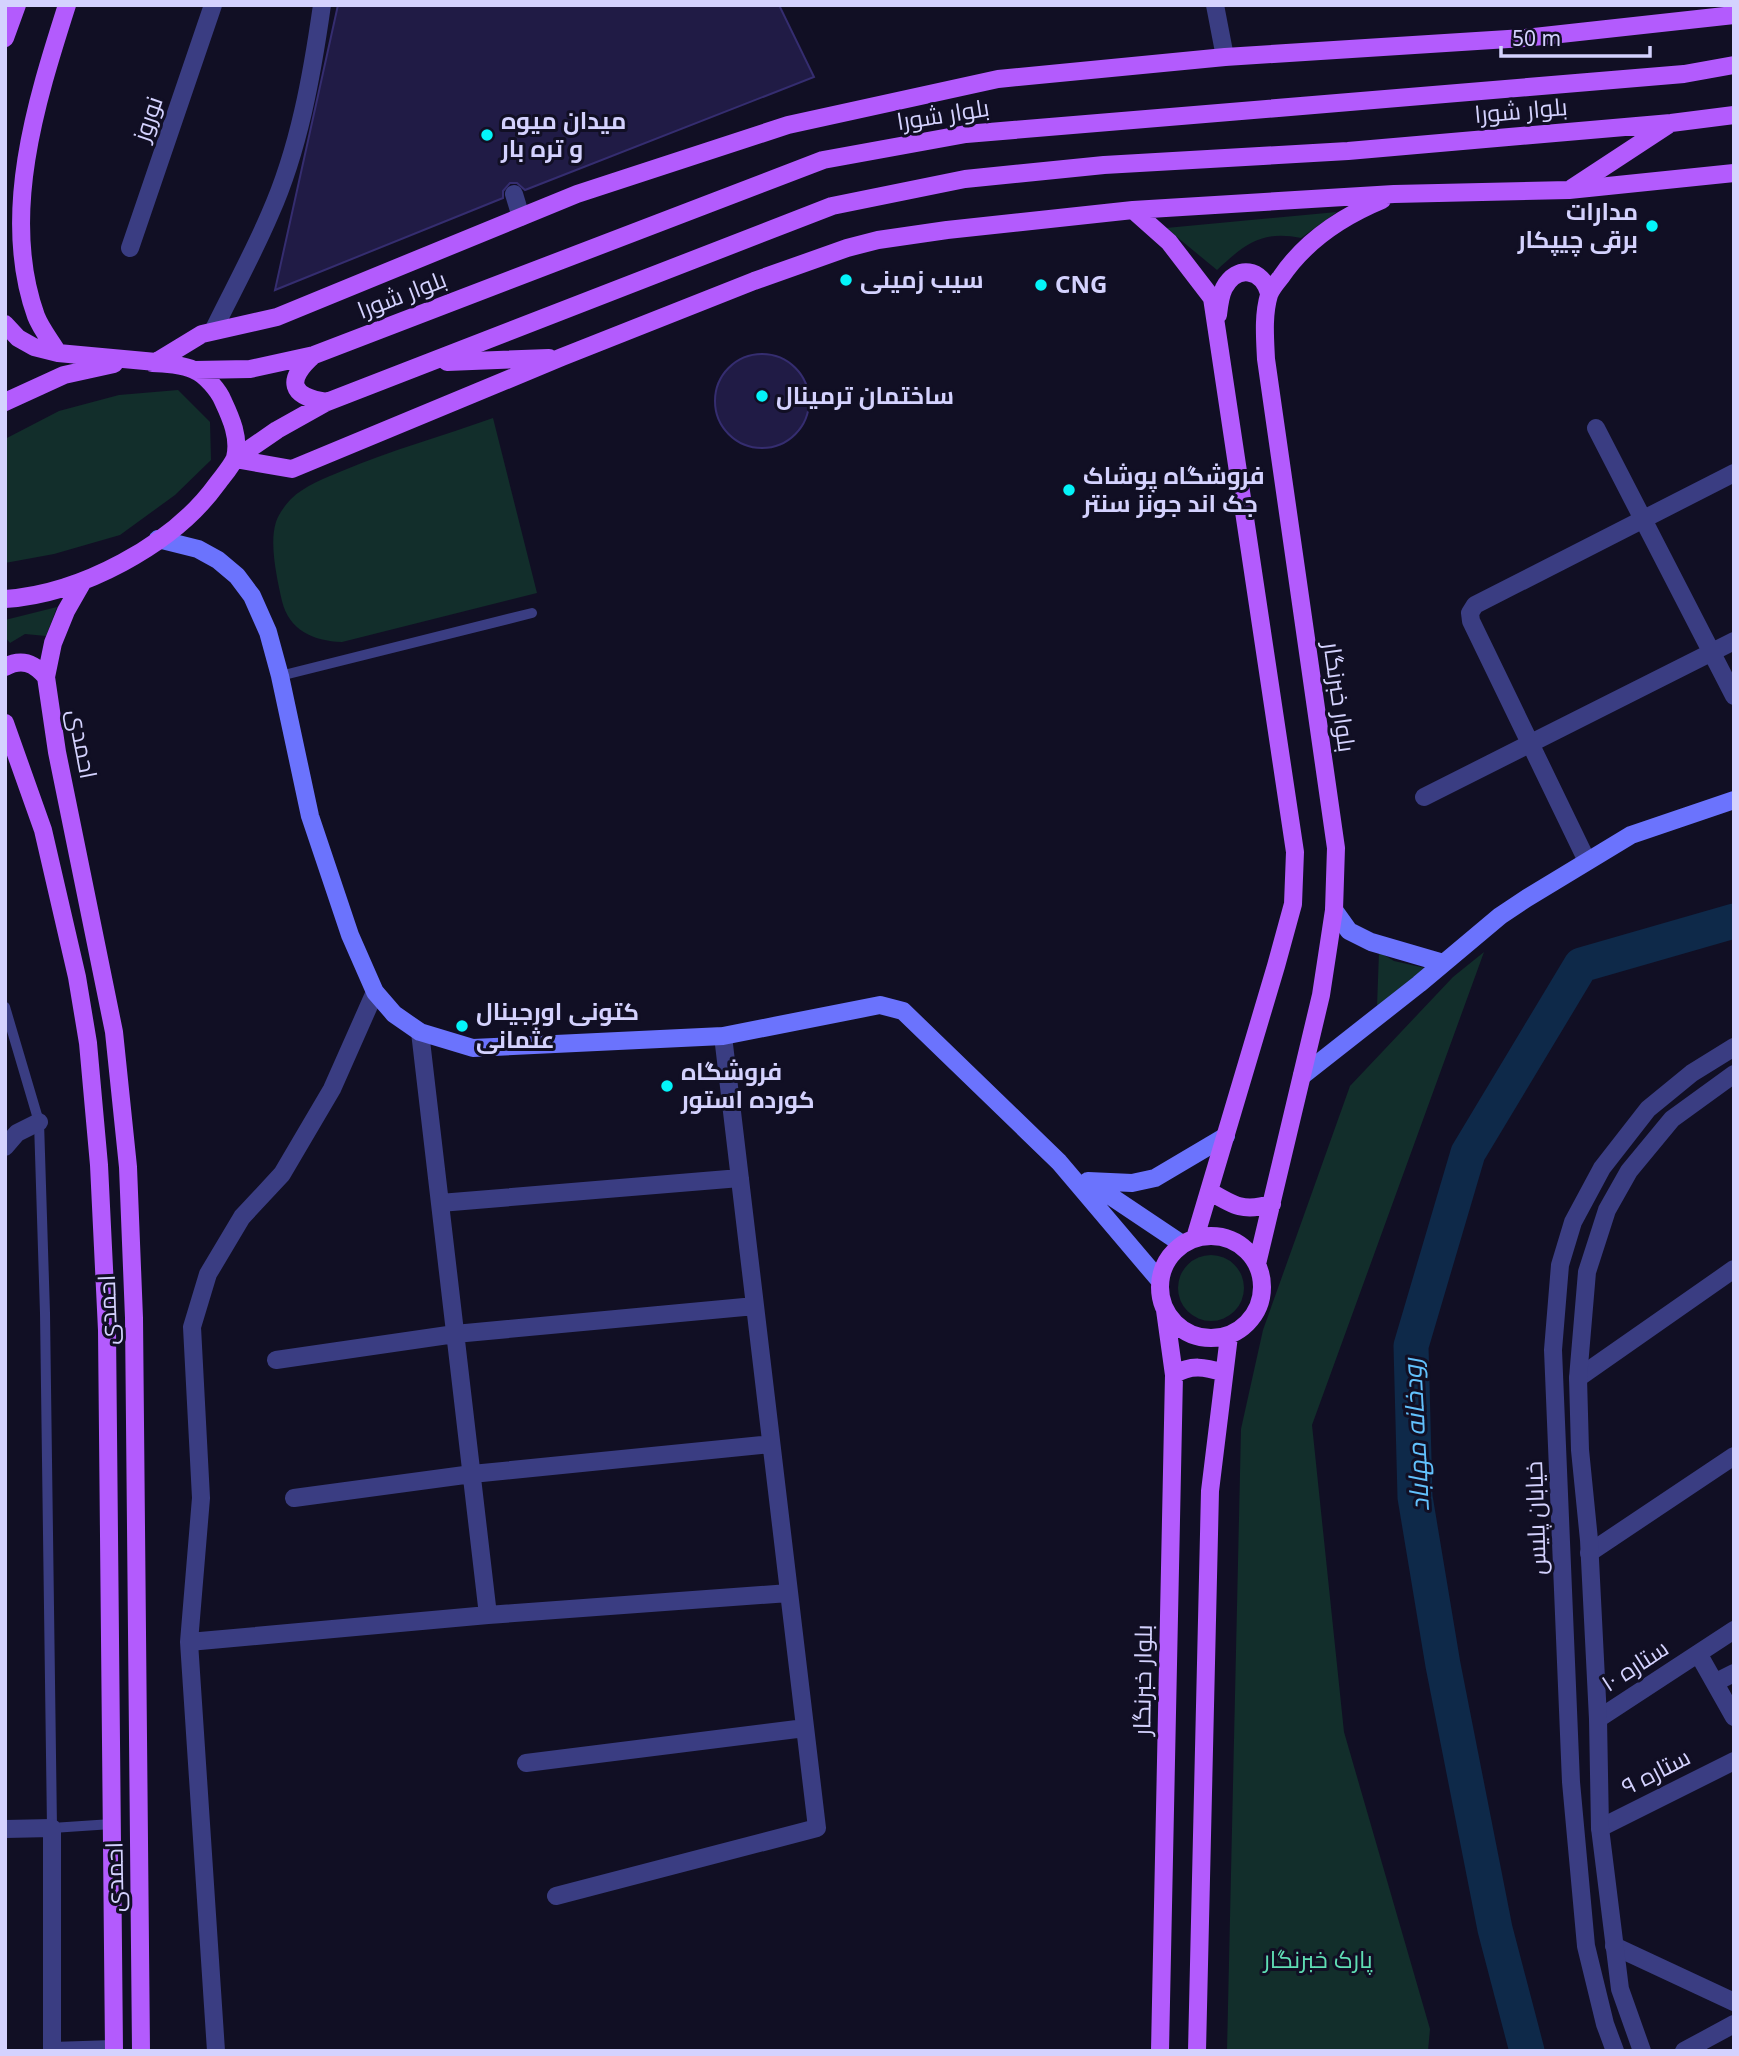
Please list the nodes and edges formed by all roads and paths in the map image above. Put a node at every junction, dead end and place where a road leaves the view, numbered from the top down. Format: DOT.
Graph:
graph roads {
  1 [pos="67,5"];
  2 [pos="213,5"];
  3 [pos="322,5"];
  4 [pos="1215,5"];
  5 [pos="17,10"];
  6 [pos="1734,15"];
  7 [pos="5,38"];
  8 [pos="1224,57"];
  9 [pos="1734,65"];
  10 [pos="1734,115"];
  11 [pos="1671,123"];
  12 [pos="1734,173"];
  13 [pos="1569,190"];
  14 [pos="514,194"];
  15 [pos="1394,194"];
  16 [pos="1133,211"];
  17 [pos="522,217"];
  18 [pos="130,248"];
  19 [pos="1269,293"];
  20 [pos="5,324"];
  21 [pos="214,331"];
  22 [pos="1217,331"];
  23 [pos="58,352"];
  24 [pos="314,355"];
  25 [pos="562,357"];
  26 [pos="156,362"];
  27 [pos="433,363"];
  28 [pos="195,370"];
  29 [pos="5,402"];
  30 [pos="327,402"];
  31 [pos="1596,428"];
  32 [pos="235,459"];
  33 [pos="1734,473"];
  34 [pos="1642,519"];
  35 [pos="158,540"];
  36 [pos="82,583"];
  37 [pos="5,599"];
  38 [pos="532,613"];
  39 [pos="1734,641"];
  40 [pos="1711,652"];
  41 [pos="5,667"];
  42 [pos="280,676"];
  43 [pos="46,677"];
  44 [pos="1734,696"];
  45 [pos="5,723"];
  46 [pos="1531,743"];
  47 [pos="1424,797"];
  48 [pos="1734,800"];
  49 [pos="1587,860"];
  50 [pos="1334,910"];
  51 [pos="1443,962"];
  52 [pos="376,992"];
  53 [pos="5,1007"];
  54 [pos="420,1032"];
  55 [pos="723,1036"];
  56 [pos="1734,1047"];
  57 [pos="1734,1074"];
  58 [pos="1302,1076"];
  59 [pos="39,1122"];
  60 [pos="1226,1136"];
  61 [pos="5,1147"];
  62 [pos="1059,1162"];
  63 [pos="740,1178"];
  64 [pos="1088,1181"];
  65 [pos="1209,1191"];
  66 [pos="440,1203"];
  67 [pos="1272,1204"];
  68 [pos="1189,1241"];
  69 [pos="1258,1264"];
  70 [pos="1560,1265"];
  71 [pos="1734,1269"];
  72 [pos="1587,1272"];
  73 [pos="1160,1281"];
  74 [pos="755,1306"];
  75 [pos="1165,1310"];
  76 [pos="455,1334"];
  77 [pos="1229,1336"];
  78 [pos="276,1360"];
  79 [pos="1224,1373"];
  80 [pos="1174,1375"];
  81 [pos="1578,1378"];
  82 [pos="771,1444"];
  83 [pos="1734,1456"];
  84 [pos="472,1474"];
  85 [pos="294,1498"];
  86 [pos="1589,1553"];
  87 [pos="789,1593"];
  88 [pos="488,1615"];
  89 [pos="1734,1630"];
  90 [pos="190,1642"];
  91 [pos="1699,1655"];
  92 [pos="1734,1674"];
  93 [pos="1716,1682"];
  94 [pos="1734,1717"];
  95 [pos="1598,1719"];
  96 [pos="805,1728"];
  97 [pos="1734,1760"];
  98 [pos="526,1763"];
  99 [pos="112,1824"];
  100 [pos="52,1828"];
  101 [pos="1600,1828"];
  102 [pos="5,1829"];
  103 [pos="556,1896"];
  104 [pos="1614,1946"];
  105 [pos="1734,2002"];
  106 [pos="1734,2024"];
  107 [pos="114,2050"];
  108 [pos="52,2051"];
  109 [pos="141,2051"];
  110 [pos="216,2051"];
  111 [pos="1160,2051"];
  112 [pos="1196,2051"];
  113 [pos="1615,2051"];
  114 [pos="1642,2051"];
  115 [pos="1684,2051"];
  1 -- 23 [label="main road"];
  2 -- 18 [label="street, نوروز"];
  3 -- 21 [label="street"];
  4 -- 8 [label="street"];
  5 -- 7 [label="main road"];
  6 -- 8 [label="main road"];
  8 -- 17 [label="main road"];
  9 -- 24 [label="main road, بلوار شورا"];
  10 -- 11 [label="main road, بلوار شورا"];
  11 -- 13 [label="main road"];
  11 -- 27 [label="main road, بلوار شورا"];
  12 -- 13 [label="main road"];
  13 -- 15 [label="main road"];
  14 -- 17 [label="street"];
  15 -- 16 [label="main road"];
  15 -- 19 [label="main road, بلوار خبرنگار"];
  16 -- 22 [label="main road"];
  16 -- 25 [label="main road"];
  17 -- 21 [label="main road"];
  19 -- 22 [label="main road"];
  19 -- 50 [label="main road, بلوار خبرنگار"];
  20 -- 23 [label="main road"];
  21 -- 26 [label="main road"];
  22 -- 60 [label="main road"];
  23 -- 26 [label="main road"];
  24 -- 28 [label="main road, بلوار شورا"];
  24 -- 30 [label="main road"];
  25 -- 27 [label="main road"];
  25 -- 32 [label="main road"];
  26 -- 28 [label="main road, بلوار شورا"];
  26 -- 29 [label="main road"];
  27 -- 30 [label="main road, بلوار شورا"];
  28 -- 32 [label="main road"];
  30 -- 32 [label="main road, بلوار شورا"];
  31 -- 34 [label="street"];
  32 -- 35 [label="main road, بلوار شورا"];
  33 -- 34 [label="street"];
  34 -- 40 [label="street"];
  34 -- 46 [label="street"];
  35 -- 36 [label="main road, بلوار شورا"];
  35 -- 42 [label="main road"];
  36 -- 37 [label="main road, بلوار شورا"];
  36 -- 43 [label="main road, احمدی"];
  38 -- 42 [label="lane"];
  39 -- 40 [label="street"];
  40 -- 44 [label="street"];
  40 -- 46 [label="street"];
  41 -- 43 [label="main road"];
  42 -- 52 [label="main road"];
  43 -- 109 [label="main road, احمدی"];
  45 -- 99 [label="main road, احمدی"];
  46 -- 47 [label="street"];
  46 -- 49 [label="street"];
  48 -- 49 [label="main road"];
  49 -- 51 [label="main road"];
  50 -- 51 [label="main road"];
  50 -- 58 [label="main road, بلوار خبرنگار"];
  51 -- 58 [label="main road"];
  52 -- 54 [label="main road"];
  52 -- 90 [label="street"];
  53 -- 59 [label="lane"];
  54 -- 55 [label="main road"];
  54 -- 66 [label="street"];
  55 -- 62 [label="main road"];
  55 -- 63 [label="street"];
  56 -- 70 [label="street, خیابان پلیس"];
  57 -- 72 [label="street, خیابان پلیس"];
  58 -- 67 [label="main road, بلوار خبرنگار"];
  59 -- 61 [label="street"];
  59 -- 100 [label="lane"];
  60 -- 64 [label="main road"];
  60 -- 65 [label="main road"];
  62 -- 64 [label="main road"];
  62 -- 73 [label="main road"];
  63 -- 66 [label="street"];
  63 -- 74 [label="street"];
  64 -- 68 [label="main road"];
  65 -- 67 [label="main road"];
  65 -- 68 [label="main road"];
  66 -- 76 [label="street"];
  67 -- 69 [label="main road, بلوار خبرنگار"];
  68 -- 69 [label="main road"];
  68 -- 73 [label="main road"];
  69 -- 77 [label="main road"];
  70 -- 72 [label="street"];
  70 -- 113 [label="street, خیابان پلیس"];
  71 -- 81 [label="street"];
  72 -- 81 [label="street, خیابان پلیس"];
  73 -- 75 [label="main road"];
  74 -- 76 [label="street"];
  74 -- 82 [label="street"];
  75 -- 77 [label="main road"];
  75 -- 80 [label="main road, بلوار خبرنگار"];
  76 -- 78 [label="street"];
  76 -- 84 [label="street"];
  77 -- 79 [label="main road"];
  79 -- 80 [label="main road"];
  79 -- 112 [label="main road"];
  80 -- 111 [label="main road, بلوار خبرنگار"];
  81 -- 86 [label="street, خیابان پلیس"];
  82 -- 84 [label="street"];
  82 -- 87 [label="street"];
  83 -- 86 [label="street"];
  84 -- 85 [label="street"];
  84 -- 88 [label="street"];
  86 -- 95 [label="street, خیابان پلیس"];
  87 -- 88 [label="street"];
  87 -- 96 [label="street"];
  88 -- 90 [label="street"];
  89 -- 91 [label="street, ستاره ۱۰"];
  90 -- 110 [label="street"];
  91 -- 93 [label="street"];
  91 -- 95 [label="street, ستاره ۱۰"];
  92 -- 93 [label="street"];
  93 -- 94 [label="street"];
  95 -- 101 [label="street, خیابان پلیس"];
  96 -- 98 [label="street"];
  96 -- 103 [label="street"];
  97 -- 101 [label="street, ستاره ۹"];
  99 -- 100 [label="lane"];
  99 -- 107 [label="main road, احمدی"];
  100 -- 102 [label="street"];
  100 -- 108 [label="street"];
  101 -- 104 [label="street, خیابان پلیس"];
  104 -- 105 [label="street"];
  104 -- 114 [label="street, خیابان پلیس"];
  106 -- 115 [label="street"];
  107 -- 108 [label="street"];
}
